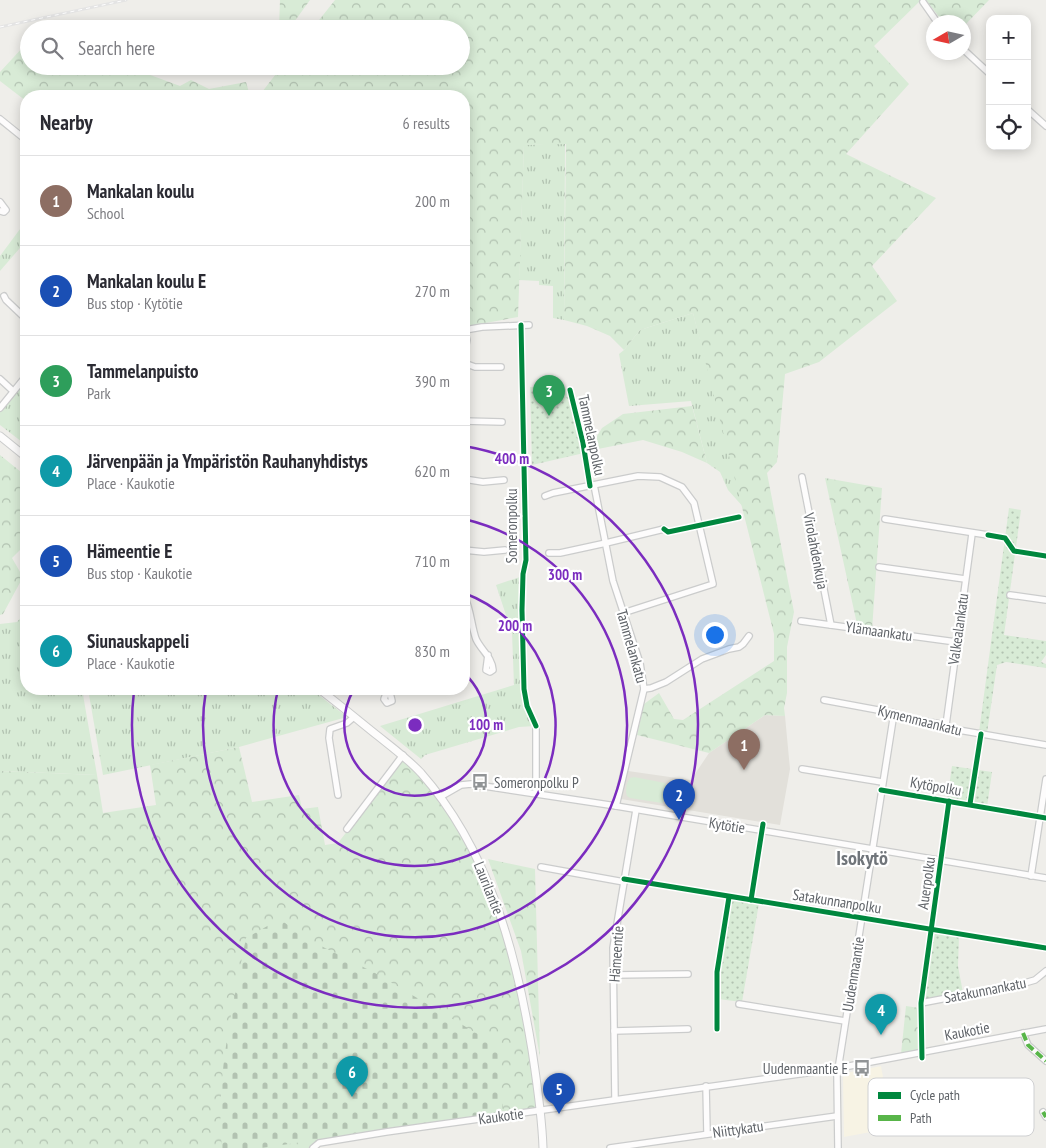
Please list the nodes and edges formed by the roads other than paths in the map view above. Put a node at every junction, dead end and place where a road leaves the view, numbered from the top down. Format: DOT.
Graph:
graph roads {
  1 [pos="922,2"];
  2 [pos="932,15"];
  3 [pos="971,56"];
  4 [pos="986,70"];
  5 [pos="1031,113"];
  6 [pos="0,119"];
  7 [pos="1046,126"];
  8 [pos="20,135"];
  9 [pos="0,202"];
  10 [pos="0,211"];
  11 [pos="4,296"];
  12 [pos="20,313"];
  13 [pos="530,325"];
  14 [pos="470,329"];
  15 [pos="470,365"];
  16 [pos="501,366"];
  17 [pos="0,379"];
  18 [pos="20,383"];
  19 [pos="13,391"];
  20 [pos="0,408"];
  21 [pos="470,421"];
  22 [pos="502,422"];
  23 [pos="0,436"];
  24 [pos="20,452"];
  25 [pos="802,477"];
  26 [pos="470,480"];
  27 [pos="504,480"];
  28 [pos="594,485"];
  29 [pos="545,496"];
  30 [pos="885,519"];
  31 [pos="664,529"];
  32 [pos="972,534"];
  33 [pos="988,535"];
  34 [pos="606,543"];
  35 [pos="505,550"];
  36 [pos="470,551"];
  37 [pos="549,553"];
  38 [pos="879,567"];
  39 [pos="965,578"];
  40 [pos="1010,595"];
  41 [pos="1046,600"];
  42 [pos="623,613"];
  43 [pos="470,621"];
  44 [pos="801,621"];
  45 [pos="831,625"];
  46 [pos="749,636"];
  47 [pos="956,642"];
  48 [pos="488,655"];
  49 [pos="644,689"];
  50 [pos="326,695"];
  51 [pos="824,700"];
  52 [pos="894,713"];
  53 [pos="354,717"];
  54 [pos="946,725"];
  55 [pos="536,726"];
  56 [pos="1046,745"];
  57 [pos="403,755"];
  58 [pos="802,769"];
  59 [pos="1046,779"];
  60 [pos="882,782"];
  61 [pos="536,794"];
  62 [pos="338,795"];
  63 [pos="440,797"];
  64 [pos="616,806"];
  65 [pos="636,810"];
  66 [pos="347,829"];
  67 [pos="872,850"];
  68 [pos="541,867"];
  69 [pos="1031,876"];
  70 [pos="1046,878"];
  71 [pos="624,882"];
  72 [pos="1046,972"];
  73 [pos="688,974"];
  74 [pos="613,975"];
  75 [pos="921,1003"];
  76 [pos="740,1004"];
  77 [pos="845,1021"];
  78 [pos="688,1029"];
  79 [pos="1046,1029"];
  80 [pos="614,1031"];
  81 [pos="1023,1033"];
  82 [pos="1046,1061"];
  83 [pos="838,1067"];
  84 [pos="706,1086"];
  85 [pos="614,1099"];
  86 [pos="541,1111"];
  87 [pos="838,1116"];
  88 [pos="707,1133"];
  89 [pos="313,1148"];
  90 [pos="543,1148"];
  91 [pos="610,1148"];
  92 [pos="838,1148"];
  1 -- 2 [label="street"];
  3 -- 4 [label="street"];
  5 -- 7 [label="street"];
  6 -- 8 [label="street"];
  9 -- 10 [label="street"];
  11 -- 12 [label="street"];
  13 -- 14 [label="street"];
  15 -- 16 [label="street"];
  17 -- 19 [label="street"];
  18 -- 19 [label="street"];
  19 -- 20 [label="street"];
  21 -- 22 [label="street"];
  23 -- 24 [label="street"];
  25 -- 45 [label="street, Virolahdenkuja"];
  26 -- 27 [label="street"];
  28 -- 29 [label="street"];
  28 -- 34 [label="street, Tammelankatu"];
  28 -- 42 [label="street"];
  30 -- 32 [label="street"];
  31 -- 34 [label="street"];
  32 -- 33 [label="street"];
  32 -- 39 [label="street, Valkealankatu"];
  34 -- 37 [label="street"];
  34 -- 42 [label="street, Tammelankatu"];
  35 -- 36 [label="street"];
  38 -- 39 [label="street"];
  39 -- 47 [label="street, Valkealankatu"];
  40 -- 41 [label="street"];
  42 -- 49 [label="street, Tammelankatu"];
  43 -- 48 [label="street"];
  44 -- 45 [label="street, Ylämaankatu"];
  45 -- 47 [label="street, Ylämaankatu"];
  46 -- 49 [label="street"];
  47 -- 54 [label="street, Valkealankatu"];
  49 -- 64 [label="street, Tammelankatu"];
  50 -- 53 [label="street, Laurilantie"];
  51 -- 52 [label="street, Kymenmaankatu"];
  52 -- 54 [label="street, Kymenmaankatu"];
  52 -- 60 [label="street, Uudenmaantie"];
  53 -- 57 [label="street, Laurilantie"];
  53 -- 62 [label="street"];
  54 -- 56 [label="street, Kymenmaankatu"];
  55 -- 61 [label="street"];
  57 -- 63 [label="street, Laurilantie"];
  57 -- 66 [label="street"];
  58 -- 60 [label="street"];
  59 -- 69 [label="street"];
  60 -- 67 [label="street, Uudenmaantie"];
  61 -- 63 [label="street, Kytötie"];
  61 -- 64 [label="street, Kytötie"];
  63 -- 86 [label="street, Laurilantie"];
  64 -- 65 [label="street, Kytötie"];
  65 -- 67 [label="street, Kytötie"];
  65 -- 71 [label="street, Hämeentie"];
  67 -- 69 [label="street, Kytötie"];
  67 -- 77 [label="street, Uudenmaantie"];
  68 -- 71 [label="street"];
  69 -- 70 [label="street, Kytötie"];
  71 -- 74 [label="street, Hämeentie"];
  72 -- 75 [label="street, Satakunnankatu"];
  73 -- 74 [label="street"];
  74 -- 80 [label="street, Hämeentie"];
  76 -- 77 [label="street"];
  77 -- 83 [label="street, Uudenmaantie"];
  78 -- 80 [label="street"];
  79 -- 81 [label="street, Kaukotie"];
  80 -- 85 [label="street, Hämeentie"];
  81 -- 82 [label="street"];
  81 -- 83 [label="street, Kaukotie"];
  83 -- 84 [label="street, Kaukotie"];
  83 -- 87 [label="street, Uudenmaantie"];
  84 -- 85 [label="street, Kaukotie"];
  84 -- 88 [label="street"];
  85 -- 86 [label="street, Kaukotie"];
  86 -- 89 [label="street, Kaukotie"];
  86 -- 90 [label="street, Laurilantie"];
  87 -- 88 [label="street, Niittykatu"];
  87 -- 92 [label="street, Uudenmaantie"];
  88 -- 91 [label="street, Niittykatu"];
}
